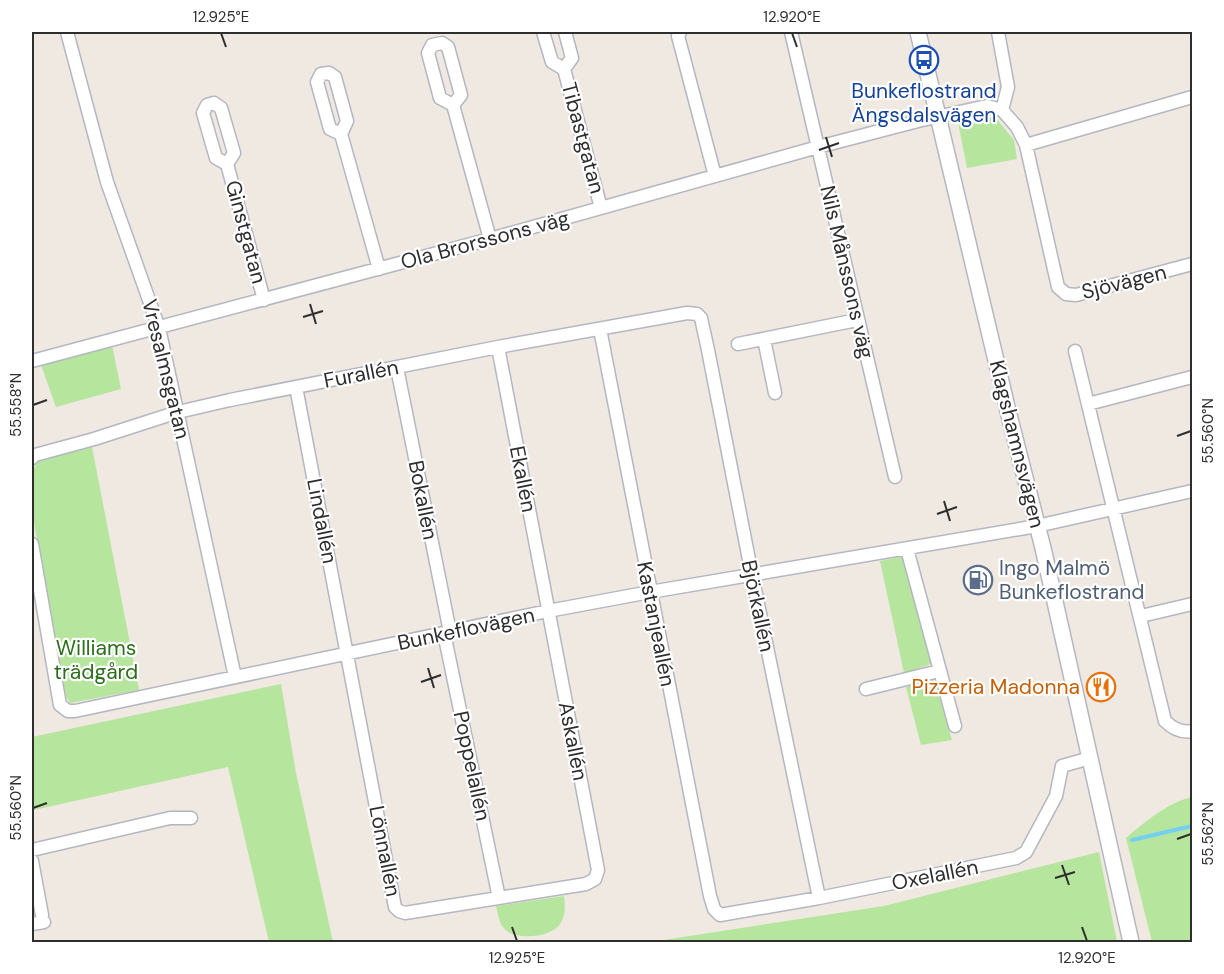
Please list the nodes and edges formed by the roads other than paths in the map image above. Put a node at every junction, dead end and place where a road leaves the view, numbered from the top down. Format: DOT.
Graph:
graph roads {
  1 [pos="67,32"];
  2 [pos="543,32"];
  3 [pos="565,32"];
  4 [pos="791,32"];
  5 [pos="918,32"];
  6 [pos="998,32"];
  7 [pos="676,33"];
  8 [pos="564,69"];
  9 [pos="1192,97"];
  10 [pos="453,105"];
  11 [pos="1002,110"];
  12 [pos="937,117"];
  13 [pos="341,134"];
  14 [pos="1026,145"];
  15 [pos="818,147"];
  16 [pos="227,164"];
  17 [pos="715,176"];
  18 [pos="601,208"];
  19 [pos="490,238"];
  20 [pos="1192,264"];
  21 [pos="379,268"];
  22 [pos="264,300"];
  23 [pos="697,314"];
  24 [pos="857,320"];
  25 [pos="159,328"];
  26 [pos="600,329"];
  27 [pos="764,339"];
  28 [pos="738,344"];
  29 [pos="498,347"];
  30 [pos="1075,351"];
  31 [pos="32,361"];
  32 [pos="396,368"];
  33 [pos="1192,377"];
  34 [pos="296,387"];
  35 [pos="775,393"];
  36 [pos="1088,404"];
  37 [pos="178,412"];
  38 [pos="32,458"];
  39 [pos="895,477"];
  40 [pos="1192,491"];
  41 [pos="1115,509"];
  42 [pos="1037,526"];
  43 [pos="32,544"];
  44 [pos="907,549"];
  45 [pos="752,575"];
  46 [pos="650,592"];
  47 [pos="1192,604"];
  48 [pos="548,611"];
  49 [pos="1141,616"];
  50 [pos="447,633"];
  51 [pos="348,654"];
  52 [pos="939,671"];
  53 [pos="235,677"];
  54 [pos="866,688"];
  55 [pos="956,726"];
  56 [pos="1190,731"];
  57 [pos="1090,758"];
  58 [pos="191,818"];
  59 [pos="32,850"];
  60 [pos="32,861"];
  61 [pos="598,870"];
  62 [pos="499,898"];
  63 [pos="819,898"];
  64 [pos="720,915"];
  65 [pos="39,920"];
  66 [pos="1131,942"];
  1 -- 25 [label="street, Vresalmsgatan"];
  2 -- 8 [label="street, Tibastgatan"];
  3 -- 8 [label="street, Tibastgatan"];
  4 -- 15 [label="street, Nils Månssons väg"];
  5 -- 12 [label="street, Klagshamnsvägen"];
  6 -- 11 [label="street"];
  7 -- 17 [label="street"];
  8 -- 18 [label="street, Tibastgatan"];
  9 -- 14 [label="street"];
  10 -- 19 [label="street"];
  11 -- 12 [label="street, Ola Brorssons väg"];
  11 -- 14 [label="street"];
  12 -- 15 [label="street, Ola Brorssons väg"];
  12 -- 42 [label="street, Klagshamnsvägen"];
  13 -- 21 [label="street"];
  14 -- 20 [label="street, Sjövägen"];
  15 -- 17 [label="street, Ola Brorssons väg"];
  15 -- 24 [label="street, Nils Månssons väg"];
  16 -- 22 [label="street, Ginstgatan"];
  17 -- 18 [label="street, Ola Brorssons väg"];
  18 -- 19 [label="street, Ola Brorssons väg"];
  19 -- 21 [label="street, Ola Brorssons väg"];
  21 -- 22 [label="street, Ola Brorssons väg"];
  22 -- 25 [label="street, Ola Brorssons väg"];
  23 -- 26 [label="street, Furallén"];
  23 -- 45 [label="street, Björkallén"];
  24 -- 27 [label="street"];
  24 -- 39 [label="street, Nils Månssons väg"];
  25 -- 31 [label="street, Ola Brorssons väg"];
  25 -- 37 [label="street, Vresalmsgatan"];
  26 -- 29 [label="street, Furallén"];
  26 -- 46 [label="street, Kastanjeallén"];
  27 -- 28 [label="street"];
  27 -- 35 [label="street"];
  29 -- 32 [label="street, Furallén"];
  29 -- 48 [label="street, Ekallén"];
  30 -- 36 [label="street"];
  32 -- 34 [label="street, Furallén"];
  32 -- 50 [label="street, Bokallén"];
  33 -- 36 [label="street"];
  34 -- 37 [label="street, Furallén"];
  34 -- 51 [label="street, Lindallén"];
  36 -- 41 [label="street"];
  37 -- 38 [label="street, Furallén"];
  37 -- 53 [label="street, Vresalmsgatan"];
  40 -- 41 [label="street, Bunkeflovägen"];
  41 -- 42 [label="street, Bunkeflovägen"];
  41 -- 49 [label="street"];
  42 -- 44 [label="street, Bunkeflovägen"];
  42 -- 57 [label="street, Klagshamnsvägen"];
  43 -- 53 [label="street, Bunkeflovägen"];
  44 -- 45 [label="street, Bunkeflovägen"];
  44 -- 52 [label="street"];
  45 -- 46 [label="street, Bunkeflovägen"];
  45 -- 63 [label="street, Björkallén"];
  46 -- 48 [label="street, Bunkeflovägen"];
  46 -- 64 [label="street, Kastanjeallén"];
  47 -- 49 [label="street"];
  48 -- 50 [label="street, Bunkeflovägen"];
  48 -- 61 [label="street, Askallén"];
  49 -- 56 [label="street"];
  50 -- 51 [label="street, Bunkeflovägen"];
  50 -- 62 [label="street, Poppelallén"];
  51 -- 53 [label="street, Bunkeflovägen"];
  51 -- 62 [label="street, Lönnallén"];
  52 -- 54 [label="street"];
  52 -- 55 [label="street"];
  57 -- 63 [label="street, Oxelallén"];
  57 -- 66 [label="street, Klagshamnsvägen"];
  58 -- 59 [label="street"];
  60 -- 65 [label="street"];
  61 -- 62 [label="street, Lönnallén"];
  63 -- 64 [label="street, Oxelallén"];
}
